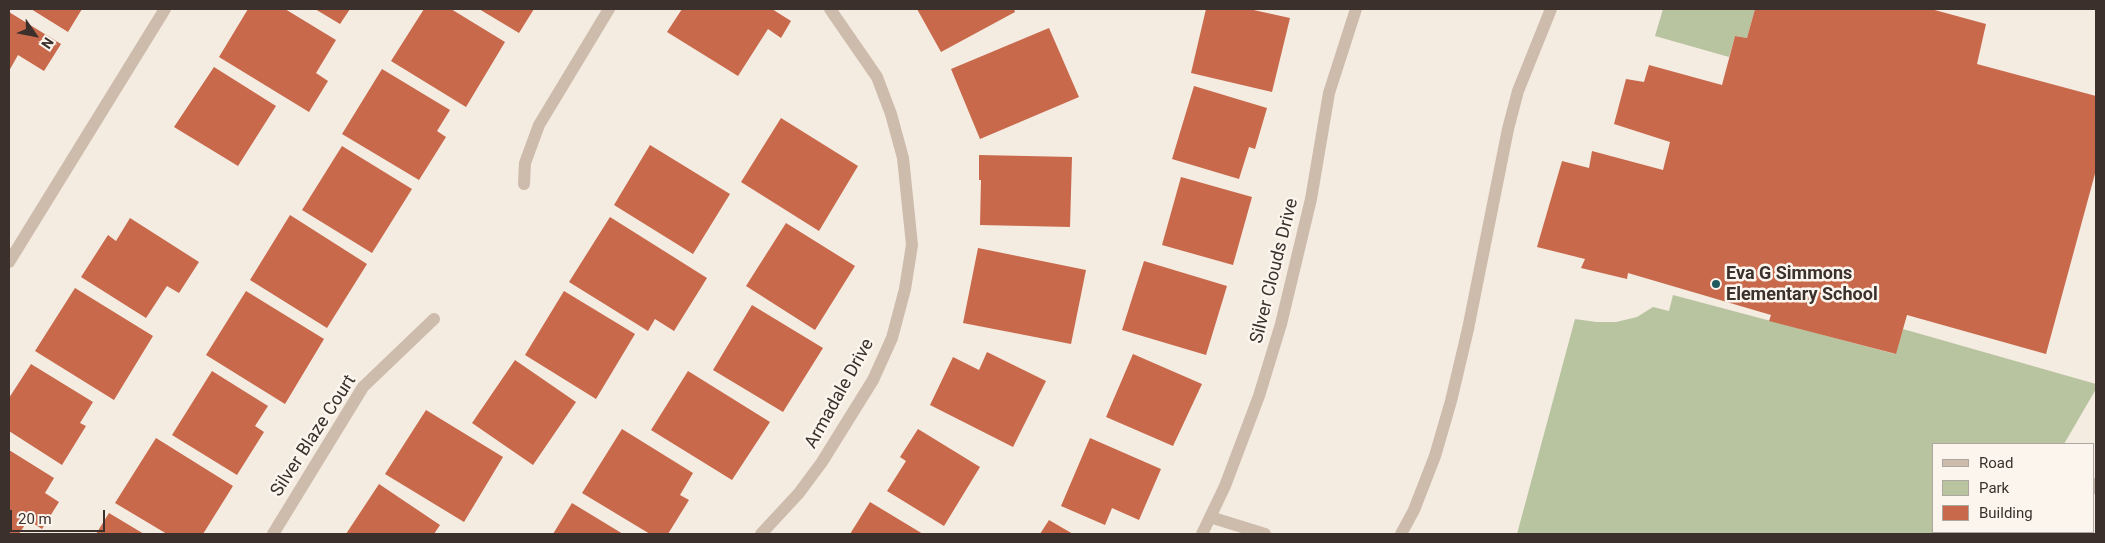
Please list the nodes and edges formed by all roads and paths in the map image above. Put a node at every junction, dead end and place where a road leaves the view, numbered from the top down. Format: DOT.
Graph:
graph roads {
  1 [pos="164,9"];
  2 [pos="609,9"];
  3 [pos="830,9"];
  4 [pos="1356,9"];
  5 [pos="1551,9"];
  6 [pos="524,184"];
  7 [pos="9,262"];
  8 [pos="434,319"];
  9 [pos="1210,517"];
  10 [pos="273,534"];
  11 [pos="761,534"];
  12 [pos="1202,534"];
  13 [pos="1265,534"];
  14 [pos="1401,534"];
  1 -- 7 [label="street"];
  2 -- 6 [label="street"];
  3 -- 11 [label="street, Armadale Drive"];
  4 -- 9 [label="street, Silver Clouds Drive"];
  5 -- 14 [label="street"];
  8 -- 10 [label="street, Silver Blaze Court"];
  9 -- 12 [label="street, Silver Clouds Drive"];
  9 -- 13 [label="street"];
}
